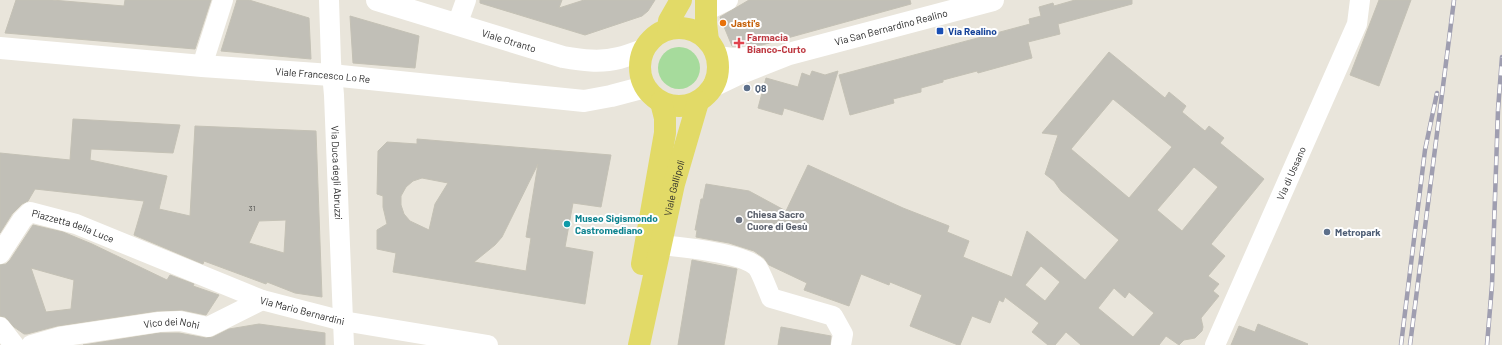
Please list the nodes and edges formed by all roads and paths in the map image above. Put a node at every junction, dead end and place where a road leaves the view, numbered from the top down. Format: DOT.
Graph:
graph roads {
  1 [pos="223,0"];
  2 [pos="329,0"];
  3 [pos="377,0"];
  4 [pos="466,0"];
  5 [pos="681,0"];
  6 [pos="728,0"];
  7 [pos="993,0"];
  8 [pos="1360,0"];
  9 [pos="706,4"];
  10 [pos="457,25"];
  11 [pos="668,29"];
  12 [pos="0,48"];
  13 [pos="713,49"];
  14 [pos="643,50"];
  15 [pos="789,54"];
  16 [pos="202,66"];
  17 [pos="331,75"];
  18 [pos="713,86"];
  19 [pos="653,95"];
  20 [pos="698,102"];
  21 [pos="125,245"];
  22 [pos="661,245"];
  23 [pos="0,254"];
  24 [pos="262,300"];
  25 [pos="343,321"];
  26 [pos="0,327"];
  27 [pos="14,345"];
  28 [pos="32,345"];
  29 [pos="344,345"];
  30 [pos="488,345"];
  31 [pos="629,345"];
  32 [pos="639,345"];
  33 [pos="841,345"];
  34 [pos="1215,345"];
  1 -- 16 [label="street"];
  2 -- 17 [label="street, Via Duca degli Abruzzi"];
  3 -- 10 [label="street, Viale Otranto"];
  4 -- 10 [label="street"];
  5 -- 11 [label="main road"];
  6 -- 9 [label="street"];
  7 -- 15 [label="street, Via San Bernardino Realino"];
  8 -- 34 [label="street, Via di Ussano"];
  9 -- 13 [label="main road"];
  10 -- 14 [label="street, Viale Otranto"];
  11 -- 13 [label="main road"];
  11 -- 14 [label="main road"];
  12 -- 16 [label="street, Viale Francesco Lo Re"];
  13 -- 15 [label="street, Via San Bernardino Realino"];
  13 -- 18 [label="main road"];
  14 -- 19 [label="main road"];
  15 -- 18 [label="street, Via San Bernardino Realino"];
  16 -- 17 [label="street, Viale Francesco Lo Re"];
  17 -- 19 [label="street, Viale Francesco Lo Re"];
  17 -- 25 [label="street, Via Duca degli Abruzzi"];
  18 -- 20 [label="main road"];
  19 -- 20 [label="main road"];
  19 -- 31 [label="main road, Viale Gallipoli"];
  20 -- 22 [label="main road, Viale Gallipoli"];
  21 -- 23 [label="street, Piazzetta della Luce"];
  21 -- 24 [label="street, Via Mario Bernardini"];
  22 -- 32 [label="main road, Viale Gallipoli"];
  22 -- 33 [label="street"];
  24 -- 25 [label="street, Via Mario Bernardini"];
  24 -- 28 [label="street, Vico dei Nohi"];
  25 -- 29 [label="street, Via Duca degli Abruzzi"];
  25 -- 30 [label="street, Via Mario Bernardini"];
  26 -- 27 [label="street"];
}
